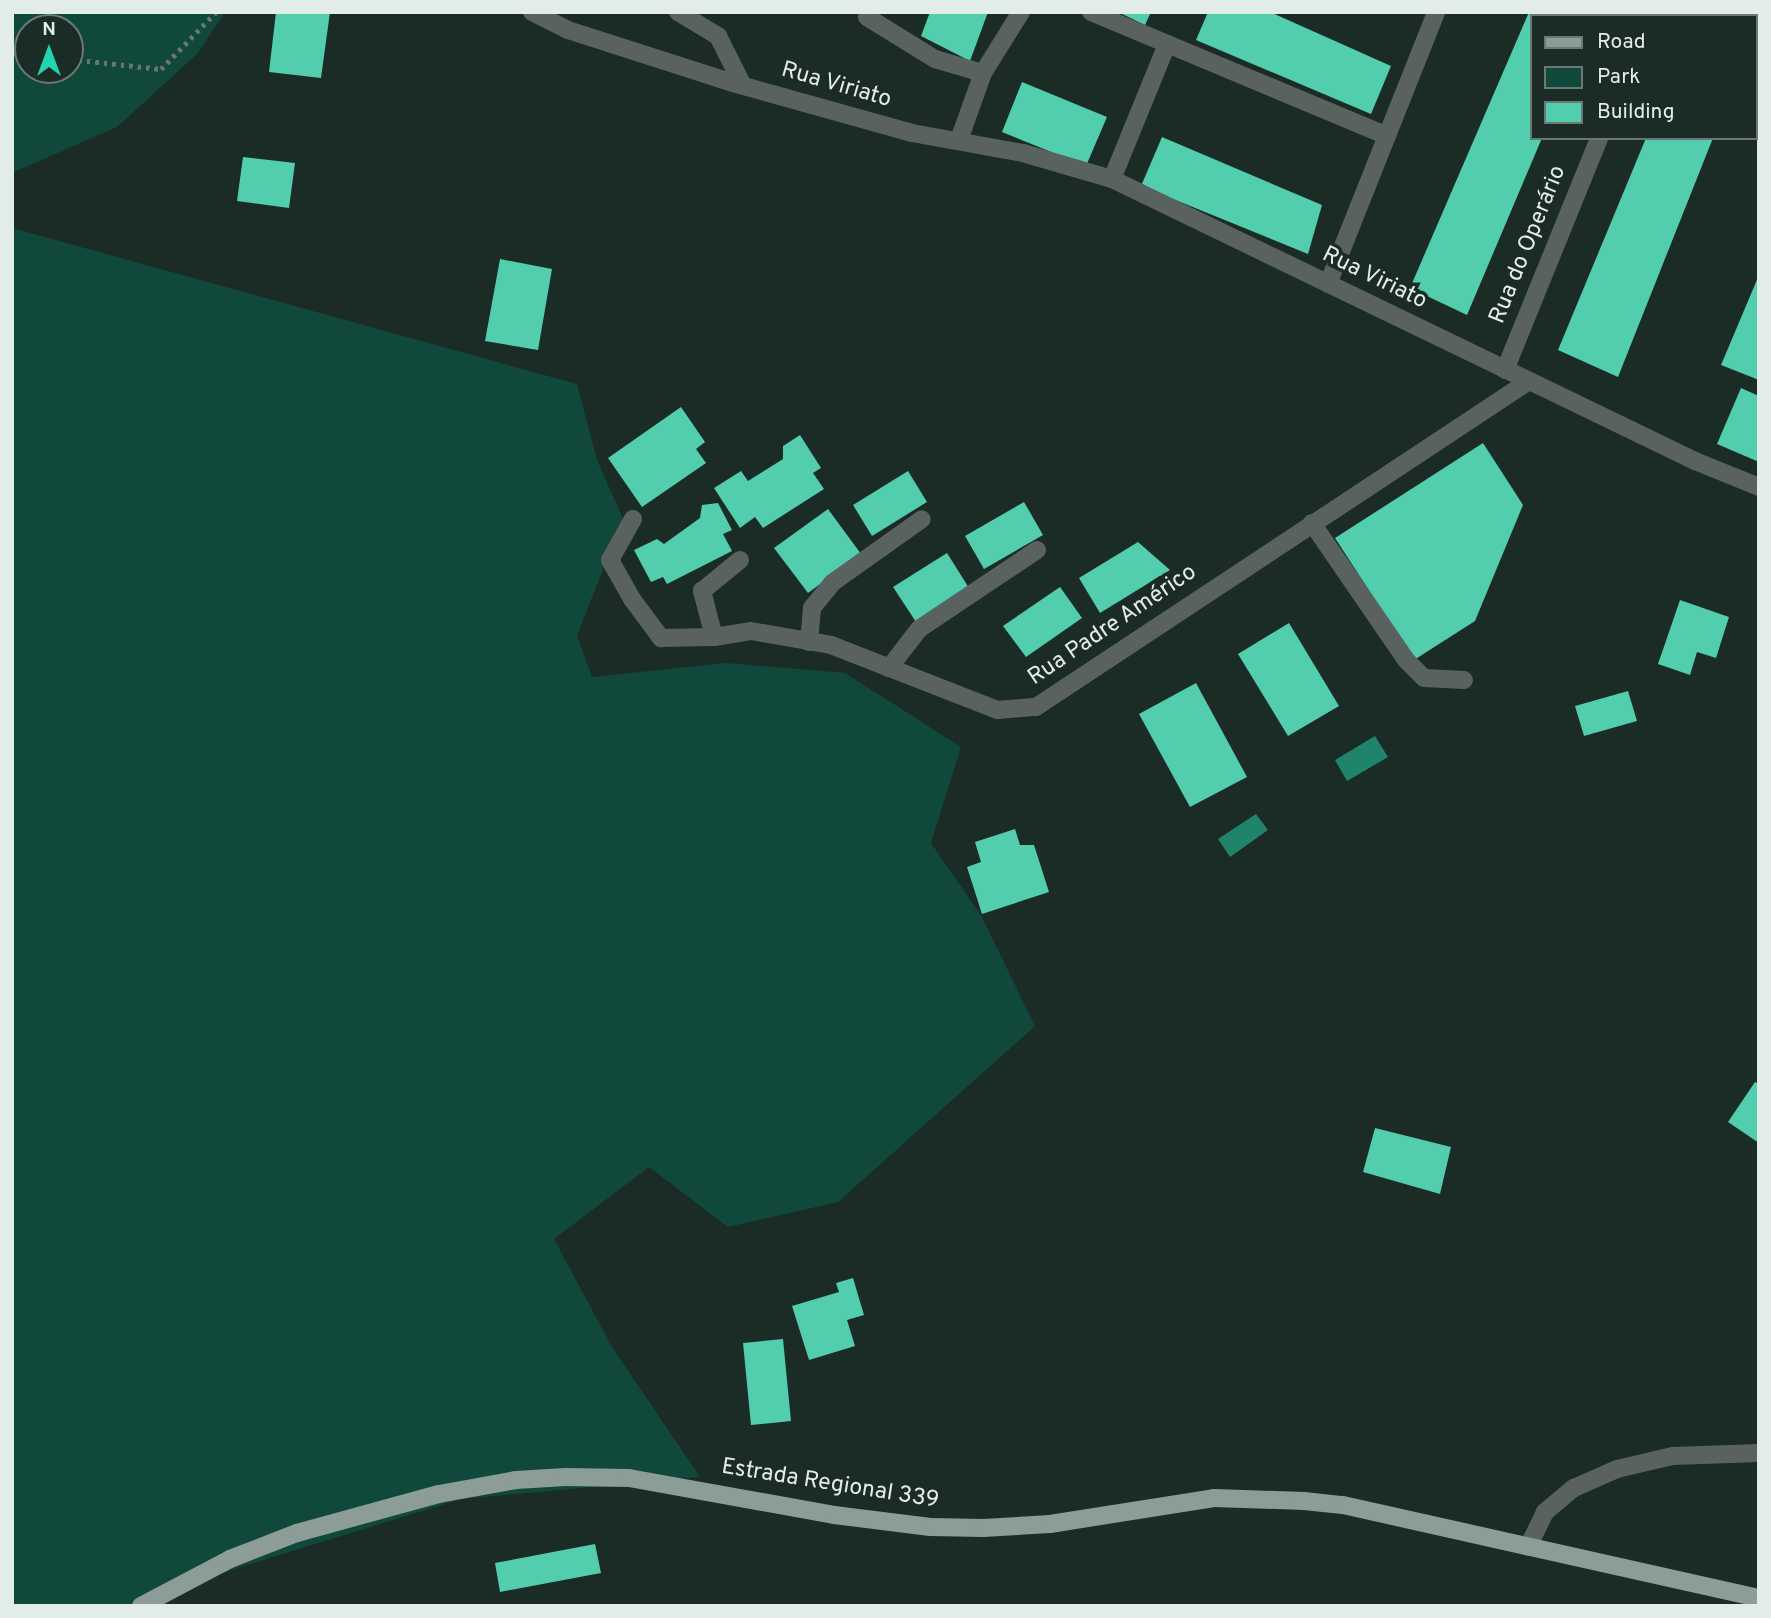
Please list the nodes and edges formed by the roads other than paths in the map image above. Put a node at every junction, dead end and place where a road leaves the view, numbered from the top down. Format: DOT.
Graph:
graph roads {
  1 [pos="532,12"];
  2 [pos="678,12"];
  3 [pos="1021,12"];
  4 [pos="1091,12"];
  5 [pos="1436,12"];
  6 [pos="867,17"];
  7 [pos="1167,44"];
  8 [pos="983,73"];
  9 [pos="742,85"];
  10 [pos="1387,136"];
  11 [pos="959,140"];
  12 [pos="1598,140"];
  13 [pos="1112,179"];
  14 [pos="1328,284"];
  15 [pos="1505,370"];
  16 [pos="1529,381"];
  17 [pos="1759,487"];
  18 [pos="634,519"];
  19 [pos="922,519"];
  20 [pos="1312,523"];
  21 [pos="1037,550"];
  22 [pos="740,560"];
  23 [pos="715,637"];
  24 [pos="809,642"];
  25 [pos="889,668"];
  26 [pos="1464,680"];
  27 [pos="1759,1453"];
  28 [pos="1528,1547"];
  29 [pos="1759,1598"];
  30 [pos="141,1606"];
  1 -- 9 [label="street, Rua Viriato"];
  2 -- 9 [label="street"];
  3 -- 8 [label="street"];
  4 -- 7 [label="street"];
  5 -- 10 [label="street"];
  6 -- 8 [label="street"];
  7 -- 10 [label="street"];
  7 -- 13 [label="street"];
  8 -- 11 [label="street"];
  9 -- 11 [label="street, Rua Viriato"];
  10 -- 14 [label="street"];
  11 -- 13 [label="street, Rua Viriato"];
  12 -- 15 [label="street, Rua do Operário"];
  13 -- 14 [label="street, Rua Viriato"];
  14 -- 15 [label="street, Rua Viriato"];
  15 -- 16 [label="street, Rua Viriato"];
  16 -- 17 [label="street, Rua Viriato"];
  16 -- 20 [label="street, Rua Padre Américo"];
  18 -- 23 [label="street, Rua Padre Américo"];
  19 -- 24 [label="street"];
  20 -- 25 [label="street, Rua Padre Américo"];
  20 -- 26 [label="street"];
  21 -- 25 [label="street"];
  22 -- 23 [label="street"];
  23 -- 24 [label="street, Rua Padre Américo"];
  24 -- 25 [label="street, Rua Padre Américo"];
  27 -- 28 [label="street"];
  28 -- 29 [label="main road, Estrada Regional 339"];
  28 -- 30 [label="main road, Estrada Regional 339"];
}
